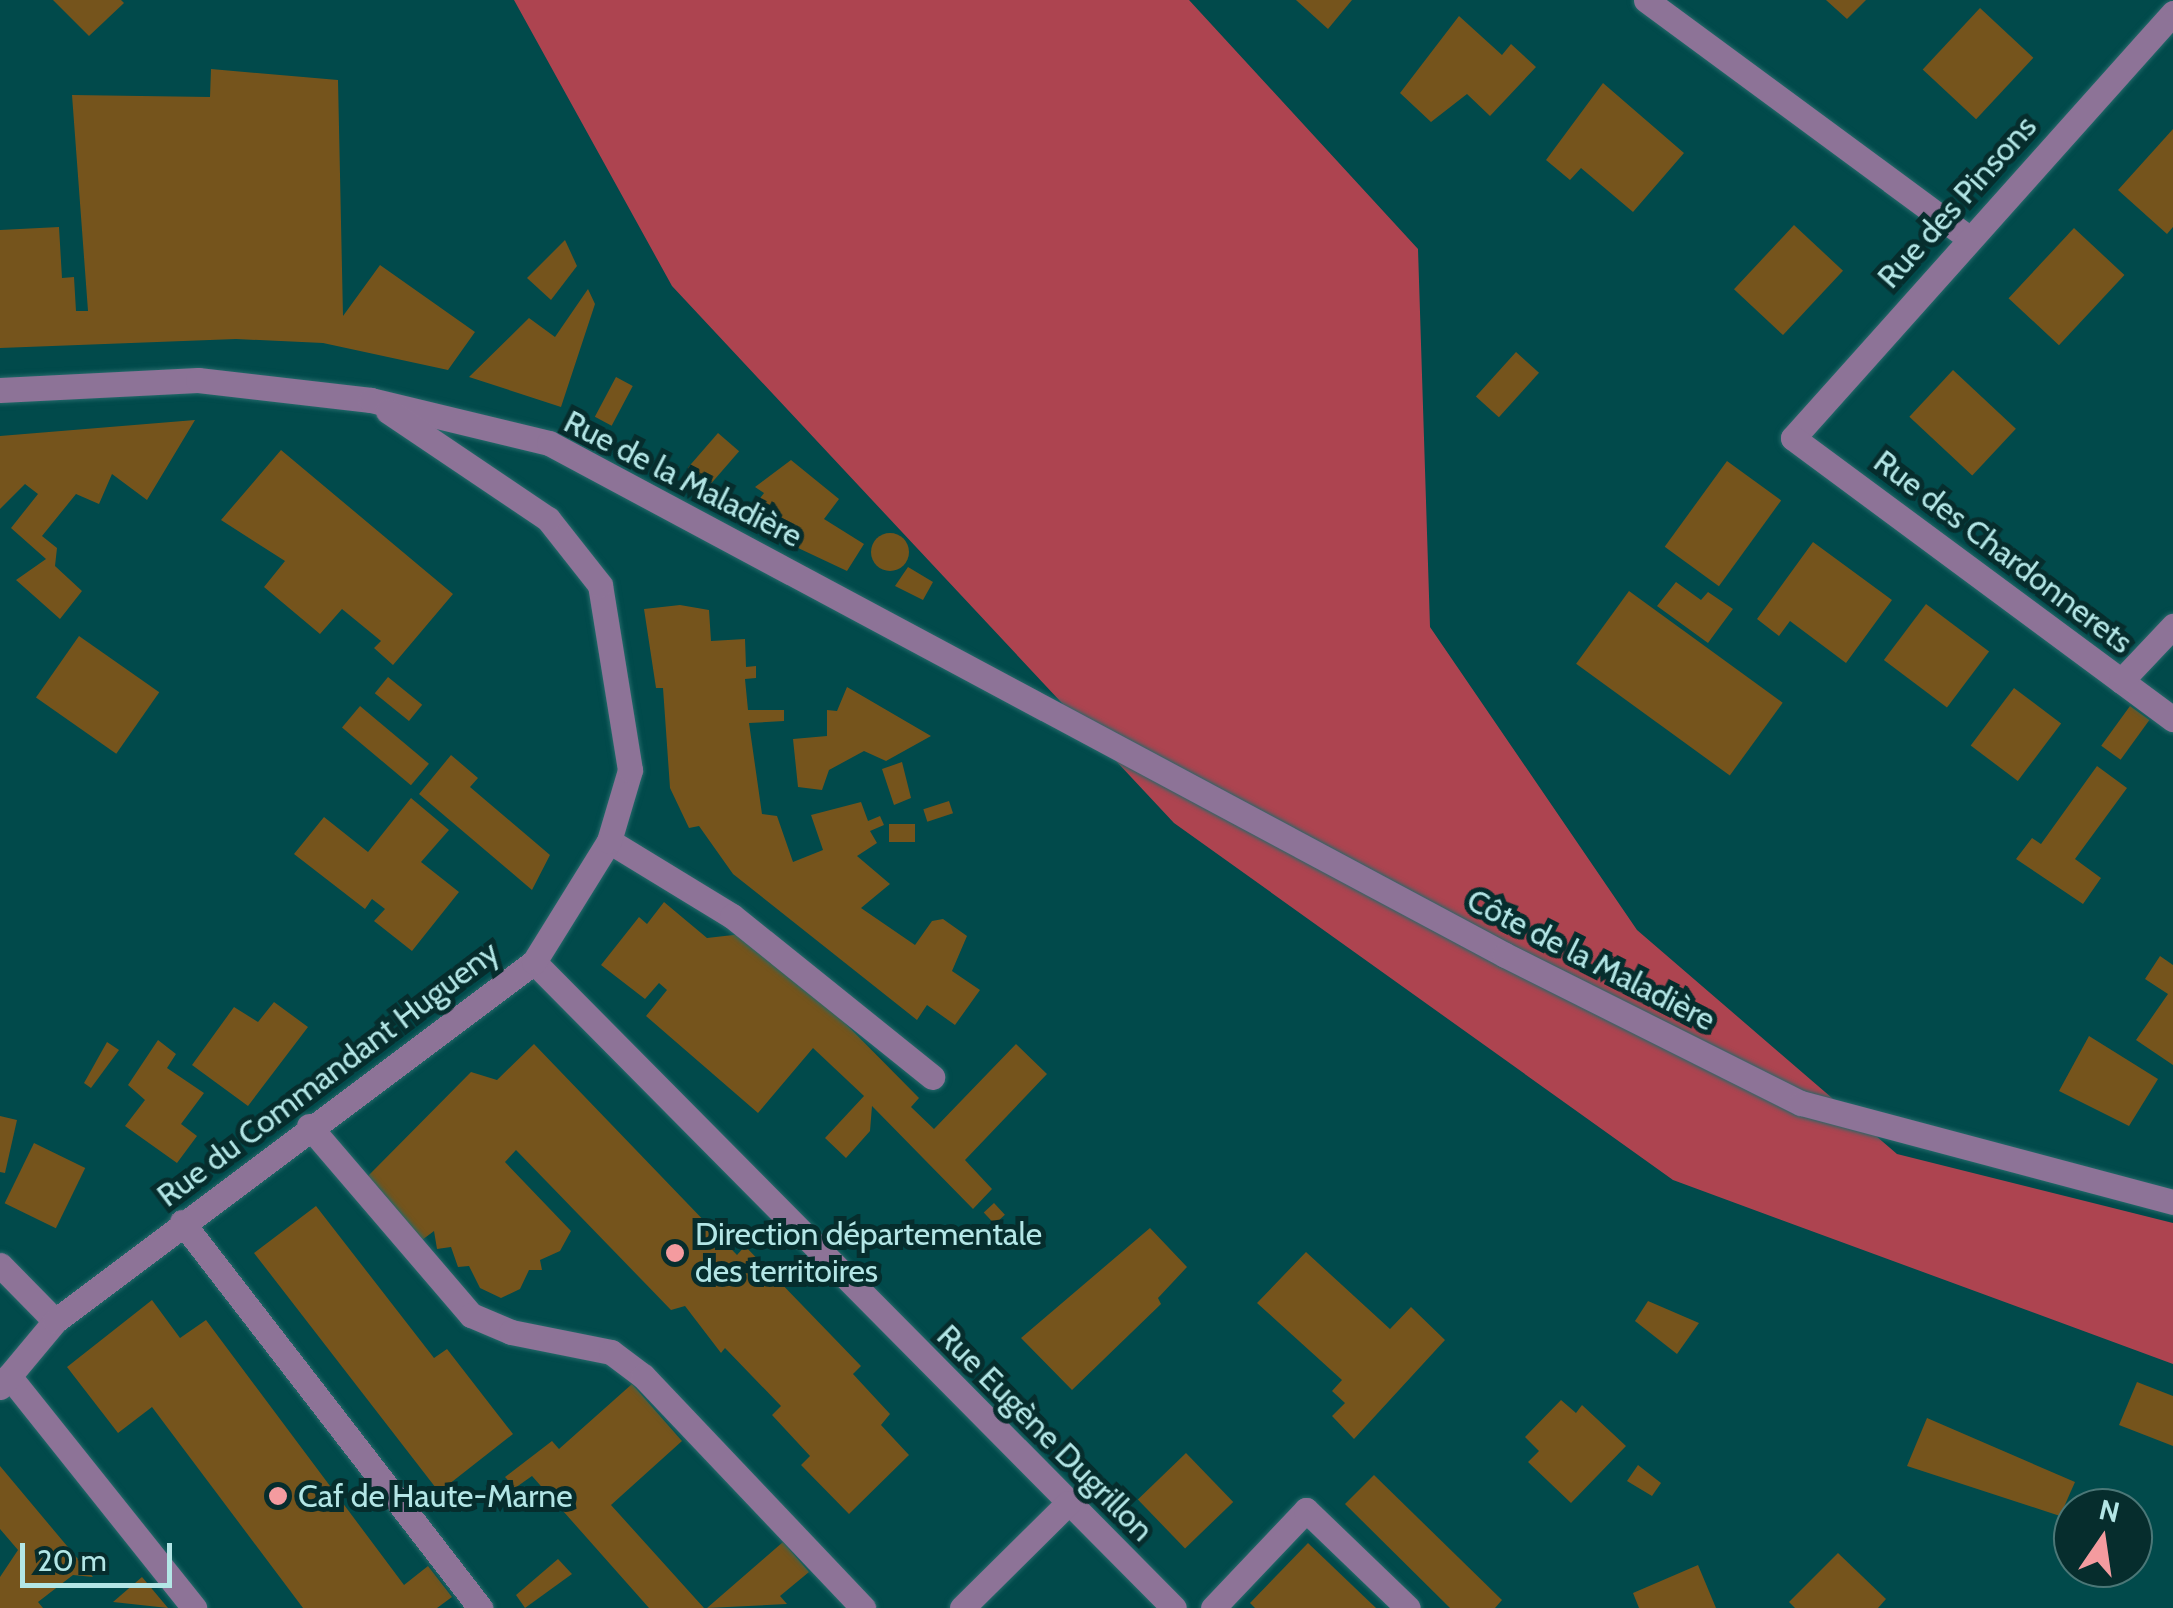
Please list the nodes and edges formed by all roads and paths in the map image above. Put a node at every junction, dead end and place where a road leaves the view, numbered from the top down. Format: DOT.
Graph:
graph roads {
  1 [pos="1646,0"];
  2 [pos="2173,13"];
  3 [pos="1967,237"];
  4 [pos="0,390"];
  5 [pos="371,400"];
  6 [pos="1793,438"];
  7 [pos="2173,626"];
  8 [pos="2121,681"];
  9 [pos="1012,694"];
  10 [pos="2173,719"];
  11 [pos="609,841"];
  12 [pos="534,962"];
  13 [pos="932,1077"];
  14 [pos="309,1126"];
  15 [pos="2173,1202"];
  16 [pos="182,1222"];
  17 [pos="0,1265"];
  18 [pos="55,1320"];
  19 [pos="4,1381"];
  20 [pos="1068,1503"];
  21 [pos="194,1608"];
  22 [pos="480,1608"];
  23 [pos="864,1608"];
  24 [pos="962,1608"];
  25 [pos="1174,1608"];
  26 [pos="1213,1608"];
  27 [pos="1408,1608"];
  1 -- 3 [label="street"];
  2 -- 3 [label="street, Rue des Pinsons"];
  3 -- 6 [label="street, Rue des Pinsons"];
  4 -- 5 [label="street, Rue de la Maladière"];
  5 -- 9 [label="street, Rue de la Maladière"];
  5 -- 11 [label="street, Rue du Commandant Hugueny"];
  6 -- 8 [label="street, Rue des Chardonnerets"];
  7 -- 8 [label="street"];
  8 -- 10 [label="street, Rue des Chardonnerets"];
  9 -- 15 [label="street, Côte de la Maladière"];
  11 -- 12 [label="street, Rue du Commandant Hugueny"];
  11 -- 13 [label="street"];
  12 -- 14 [label="street, Rue du Commandant Hugueny"];
  12 -- 20 [label="street, Rue Eugène Dugrillon"];
  14 -- 16 [label="street, Rue du Commandant Hugueny"];
  14 -- 23 [label="street"];
  16 -- 18 [label="street, Rue du Commandant Hugueny"];
  16 -- 22 [label="street"];
  17 -- 18 [label="street"];
  18 -- 19 [label="street, Rue du Commandant Hugueny"];
  19 -- 21 [label="street"];
  20 -- 24 [label="street"];
  20 -- 25 [label="street, Rue Eugène Dugrillon"];
  26 -- 27 [label="street"];
}
